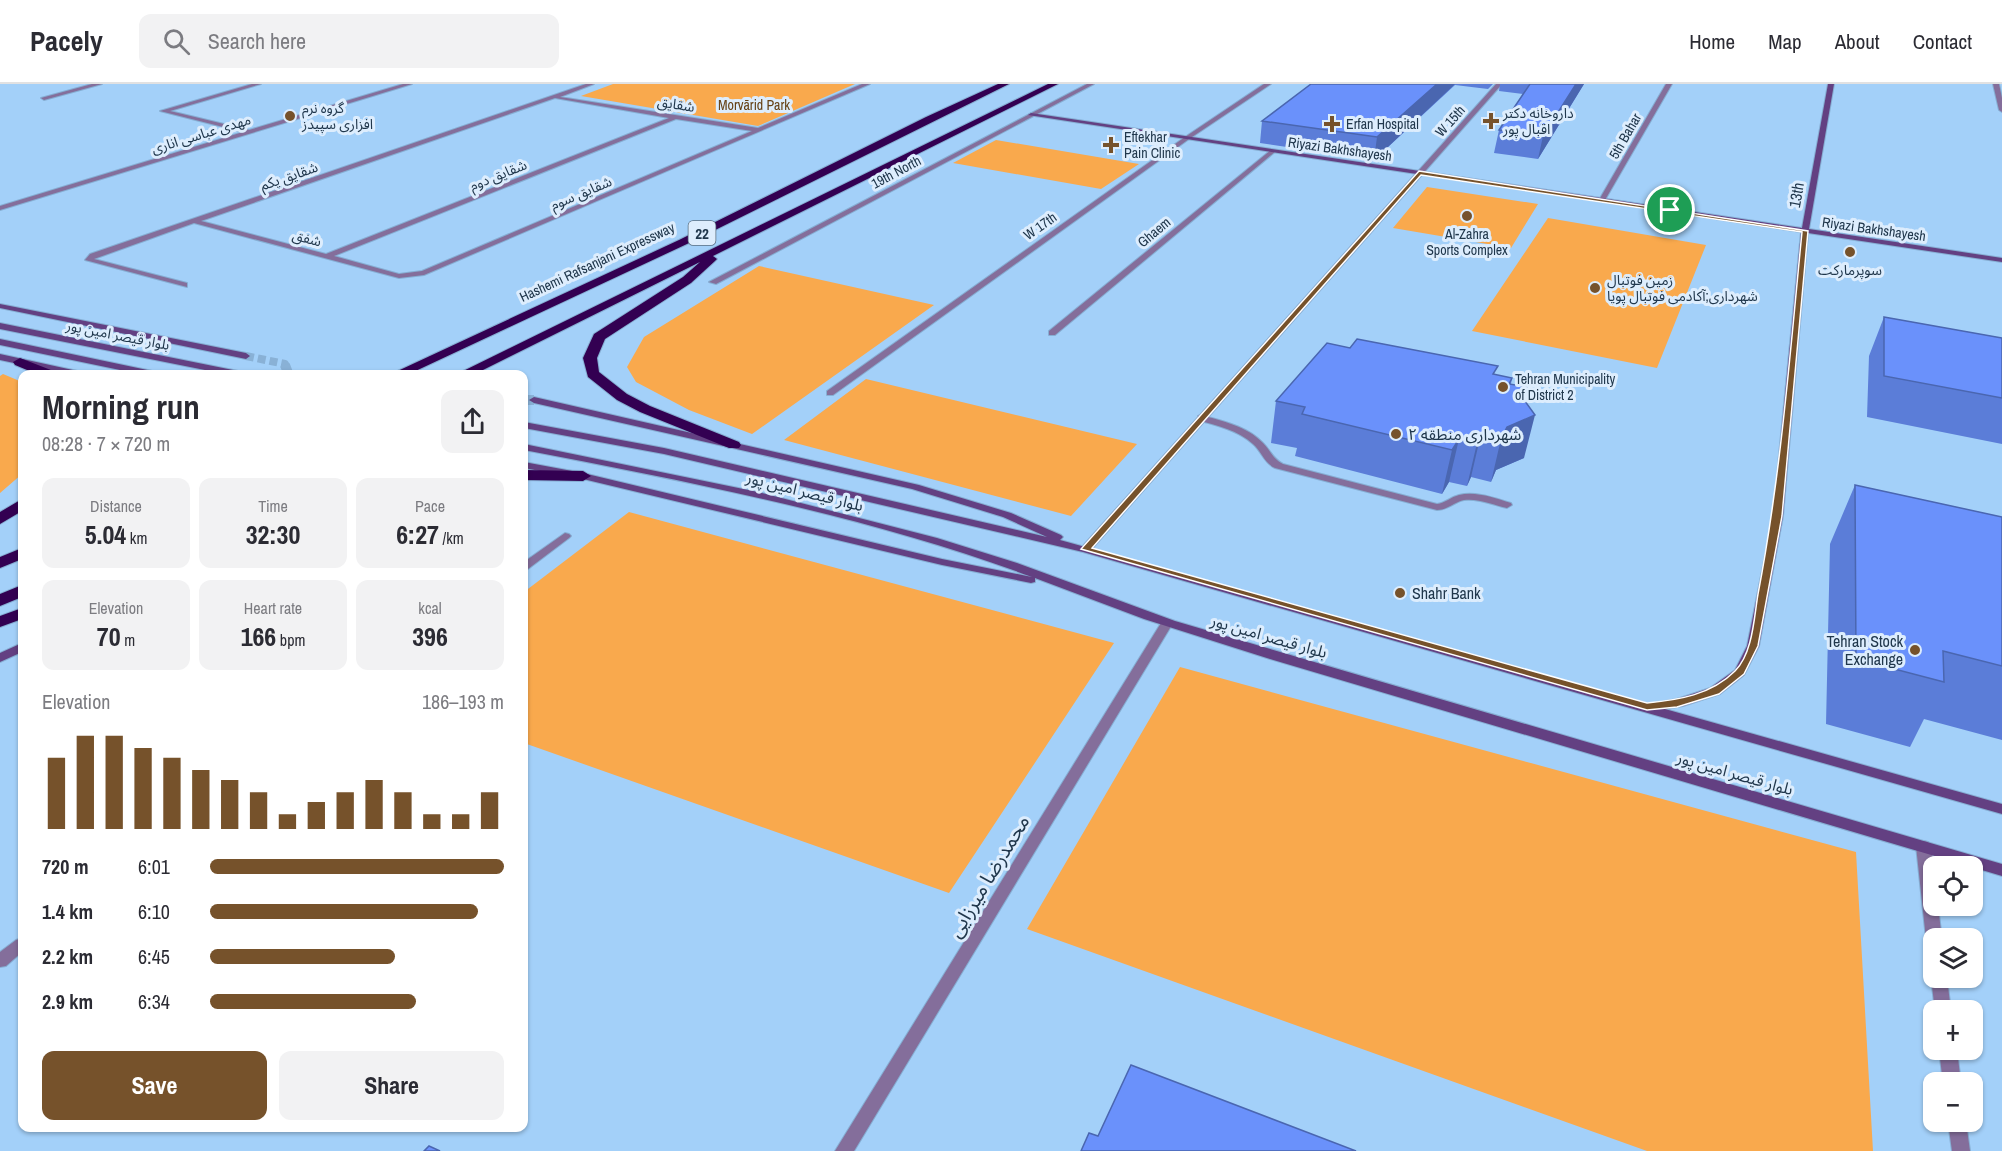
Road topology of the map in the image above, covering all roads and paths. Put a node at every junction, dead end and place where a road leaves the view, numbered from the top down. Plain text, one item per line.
1 (99, 84) edge
2 (258, 84) edge
3 (409, 84) edge
4 (591, 84) edge
5 (867, 84) edge
6 (1005, 84) edge
7 (1054, 84) edge
8 (1091, 84) edge
9 (1268, 84) edge
10 (1499, 84) edge
11 (1669, 84) edge
12 (1831, 84) edge
13 (1996, 84) edge
14 (553, 97) junction
15 (44, 98) dead end
16 (2002, 110) edge
17 (1031, 115) junction
18 (678, 116) junction
19 (759, 130) junction
20 (249, 132) junction
21 (1187, 138) junction
22 (1273, 151) junction
23 (1419, 173) junction
24 (1602, 200) junction
25 (0, 208) edge
26 (197, 222) junction
27 (1805, 231) junction
28 (727, 244) junction
29 (326, 257) junction
30 (2002, 260) edge
31 (410, 275) joint
32 (713, 282) dead end
33 (184, 285) dead end
34 (0, 306) edge
35 (0, 326) edge
36 (1052, 333) dead end
37 (0, 342) edge
38 (246, 356) tunnel mouth
39 (0, 357) edge
40 (20, 362) junction
41 (39, 370) edge
42 (58, 370) edge
43 (133, 370) edge
44 (214, 370) edge
45 (407, 370) edge
46 (472, 370) edge
47 (830, 393) dead end
48 (534, 400) tunnel mouth
49 (1201, 418) junction
50 (528, 426) edge
51 (734, 445) junction
52 (528, 448) edge
53 (528, 466) edge
54 (528, 475) edge
55 (583, 476) junction
56 (1507, 505) dead end
57 (18, 507) edge
58 (0, 519) edge
59 (565, 536) dead end
60 (1086, 549) junction
61 (18, 555) edge
62 (0, 563) edge
63 (528, 564) edge
64 (1071, 588) junction
65 (18, 592) edge
66 (0, 601) edge
67 (18, 615) edge
68 (0, 622) edge
69 (1167, 623) junction
70 (18, 649) edge
71 (0, 658) edge
72 (1647, 707) junction
73 (2002, 809) edge
74 (1923, 846) junction
75 (2002, 870) edge
76 (1933, 928) edge
77 (18, 947) edge
78 (0, 961) edge
79 (1958, 1132) edge
80 (844, 1151) edge
81 (1961, 1151) edge

1 - 15 street
2 - 20 street
3 - 20 street, مهدی عباسی اناری
4 - 14 street, شقایق یکم
5 - 19 street, شقایق سوم
6 - 45 highway, Hashemi Rafsanjani Expressway / 22
7 - 28 highway, 22
8 - 17 street, 19th North
9 - 21 street, W 17th
10 - 23 street, W 15th
11 - 24 street, 5th Bahar
12 - 27 main road, 13th
13 - 16 street
14 - 18 street, شقایق
14 - 26 street, شقایق یکم
17 - 21 main road, Riyazi Bakhshayesh
17 - 32 street, 19th North
18 - 19 street, شقایق
18 - 29 street, شقایق دوم
19 - 31 street, شقایق سوم
20 - 25 street, مهدی عباسی اناری
21 - 22 main road, Riyazi Bakhshayesh
21 - 47 street, W 17th
22 - 23 main road, Riyazi Bakhshayesh
22 - 36 street, Ghaem
23 - 24 main road, Riyazi Bakhshayesh
23 - 49 street, W 15th
24 - 27 main road, Riyazi Bakhshayesh
26 - 29 street, شفق
26 - 33 street, شقایق یکم
27 - 30 main road, Riyazi Bakhshayesh
27 - 72 main road, 13th
28 - 46 highway, 22
28 - 51 highway
29 - 31 street, شفق
34 - 38 main road
35 - 44 main road, بلوار قیصر امین پور
37 - 43 main road, بلوار قیصر امین پور
39 - 40 main road
40 - 41 highway
40 - 42 main road
48 - 51 main road
49 - 56 street
49 - 60 street, W 15th
50 - 60 main road, بلوار قیصر امین پور
51 - 60 main road
52 - 64 main road, بلوار قیصر امین پور
53 - 55 main road
54 - 55 highway
55 - 64 main road
57 - 58 highway
59 - 63 street
60 - 72 main road, بلوار قیصر امین پور
61 - 62 highway
64 - 69 main road, بلوار قیصر امین پور
65 - 66 highway
67 - 68 highway
69 - 74 main road, بلوار قیصر امین پور
69 - 80 street, محمدرضا میرزایی
70 - 71 main road
72 - 73 main road, بلوار قیصر امین پور
74 - 75 main road, بلوار قیصر امین پور
74 - 76 street
77 - 78 street
79 - 81 street

